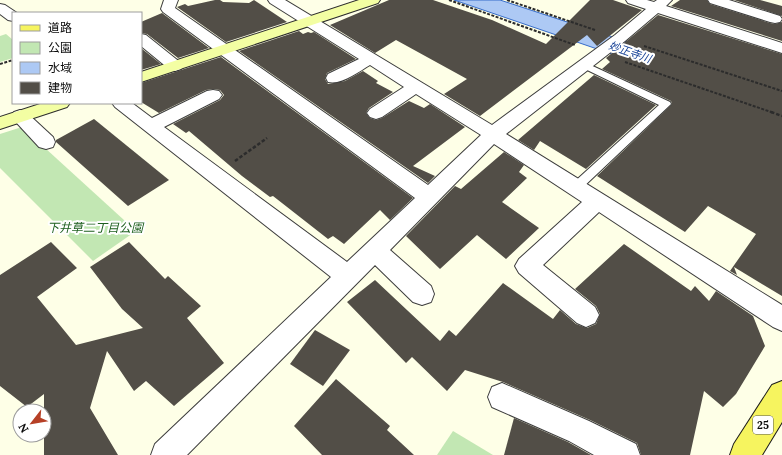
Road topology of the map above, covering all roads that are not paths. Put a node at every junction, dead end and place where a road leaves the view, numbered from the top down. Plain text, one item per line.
1 (14, 0) edge
2 (171, 0) edge
3 (275, 0) edge
4 (373, 0) edge
5 (633, 0) edge
6 (715, 0) edge
7 (660, 4) edge
8 (0, 7) edge
9 (12, 16) edge
10 (775, 19) dead end
11 (309, 21) junction
12 (142, 39) edge
13 (781, 46) edge
14 (224, 50) junction
15 (370, 59) junction
16 (584, 65) junction
17 (175, 66) junction
18 (142, 77) edge
19 (334, 78) dead end
20 (416, 87) junction
21 (213, 95) dead end
22 (58, 104) edge
23 (122, 104) edge
24 (376, 113) dead end
25 (20, 116) junction
26 (0, 123) edge
27 (151, 126) junction
28 (493, 134) junction
29 (46, 142) dead end
30 (576, 187) junction
31 (429, 197) junction
32 (597, 200) junction
33 (374, 250) junction
34 (347, 276) junction
35 (422, 294) dead end
36 (586, 315) dead end
37 (782, 319) edge
38 (782, 395) edge
39 (502, 397) dead end
40 (166, 455) edge
41 (625, 455) edge
42 (745, 455) edge

1 - 8 street
2 - 14 street
3 - 11 street
4 - 11 street
5 - 7 street
6 - 10 street
7 - 13 street
7 - 16 street
8 - 9 street
11 - 14 street
11 - 15 street
12 - 17 street
14 - 17 street
14 - 31 street
15 - 19 street
15 - 20 street
16 - 28 street
16 - 30 lane
17 - 18 street
20 - 24 street
20 - 28 street
21 - 27 street
22 - 25 street
23 - 27 street
25 - 26 street
25 - 29 street
27 - 34 street
28 - 30 street
28 - 31 street
30 - 32 street
31 - 33 street
32 - 36 street
32 - 37 street
33 - 34 street
33 - 35 street
34 - 40 street
38 - 42 main road, 25
39 - 41 street

